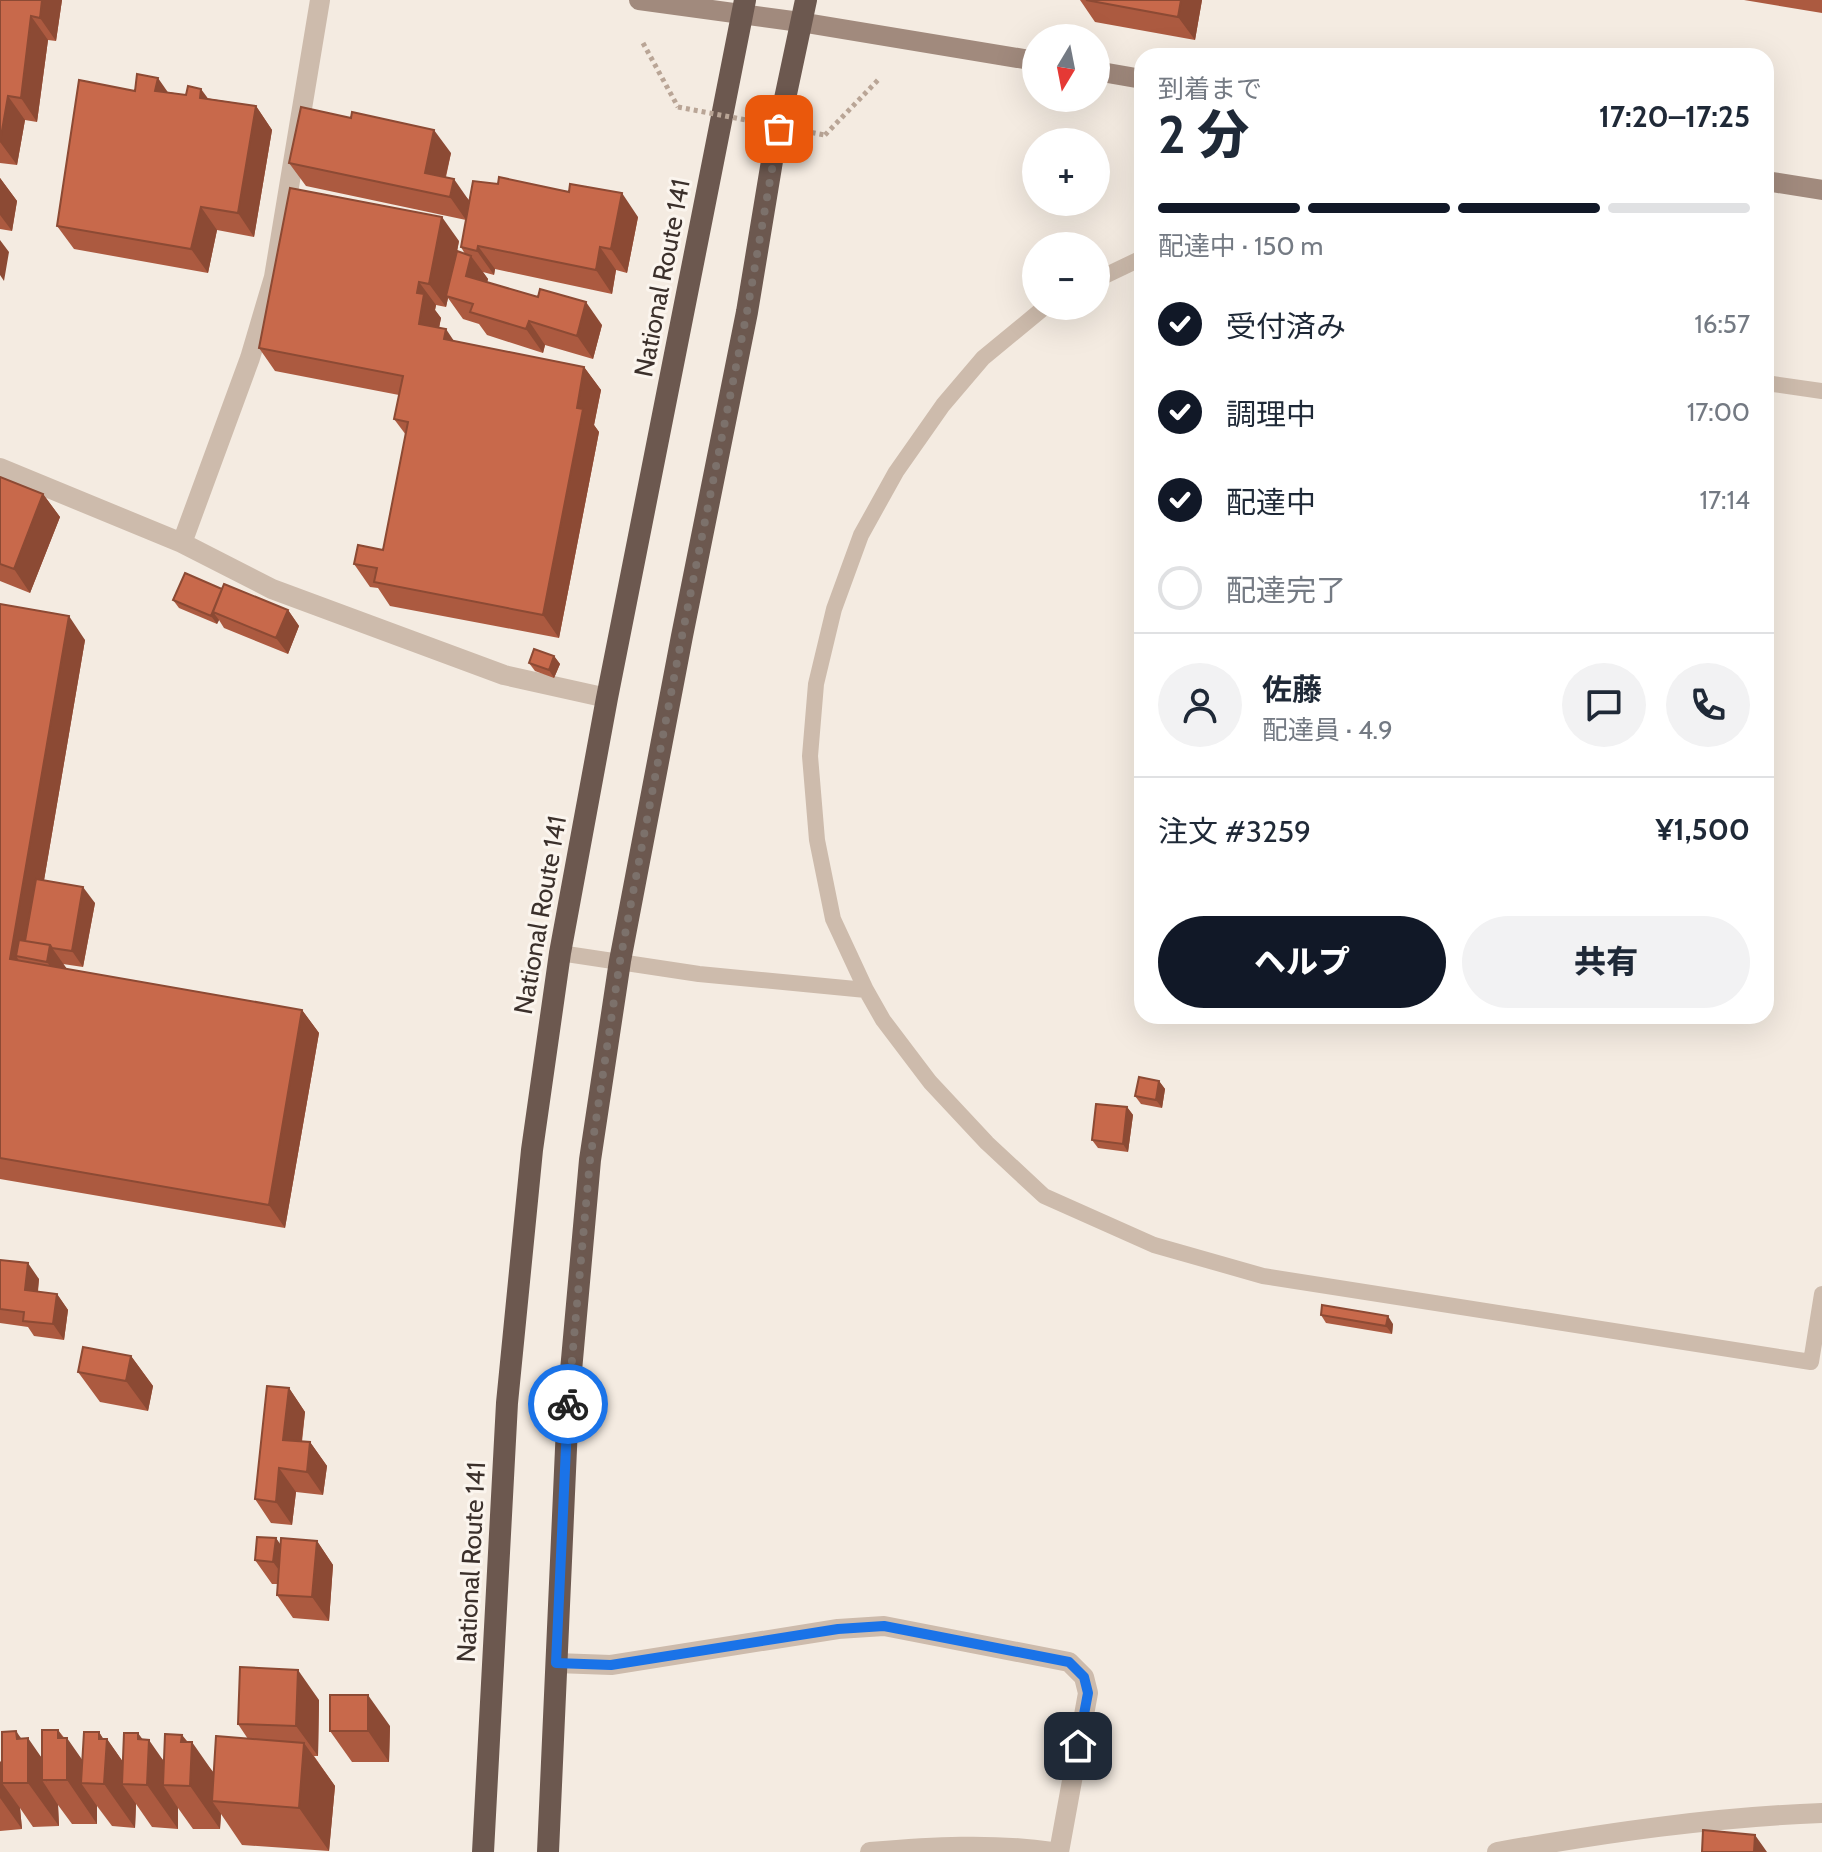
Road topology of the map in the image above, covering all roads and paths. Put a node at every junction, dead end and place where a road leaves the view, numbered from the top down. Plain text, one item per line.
1 (320, 0) edge
2 (639, 0) edge
3 (806, 0) edge
4 (743, 7) edge
5 (800, 22) junction
6 (643, 43) dead end
7 (1022, 59) edge
8 (1110, 73) edge
9 (1134, 78) edge
10 (878, 80) dead end
11 (1774, 182) edge
12 (1822, 190) edge
13 (1134, 262) edge
14 (1110, 273) edge
15 (1029, 320) edge
16 (1774, 384) edge
17 (1822, 391) edge
18 (0, 468) edge
19 (182, 543) junction
20 (607, 698) junction
21 (560, 953) junction
22 (620, 961) junction
23 (866, 990) junction
24 (1822, 1294) edge
25 (556, 1663) junction
26 (1822, 1813) edge
27 (483, 1852) edge
28 (548, 1852) edge
29 (870, 1852) edge
30 (1052, 1852) edge
31 (1059, 1852) edge
32 (1497, 1852) edge

1 - 19 street
2 - 4 main road
3 - 5 highway
4 - 5 main road
4 - 20 highway, National Route 141
5 - 7 main road
5 - 22 highway
6 - 10 path, bridge
8 - 9 main road
11 - 12 main road
13 - 14 lane
15 - 23 lane
16 - 17 lane
18 - 19 street
19 - 20 street
20 - 21 highway, National Route 141
21 - 22 lane
21 - 27 highway, National Route 141
22 - 23 lane
22 - 25 highway
23 - 24 lane
25 - 28 highway
25 - 31 street
26 - 32 street
29 - 30 street

